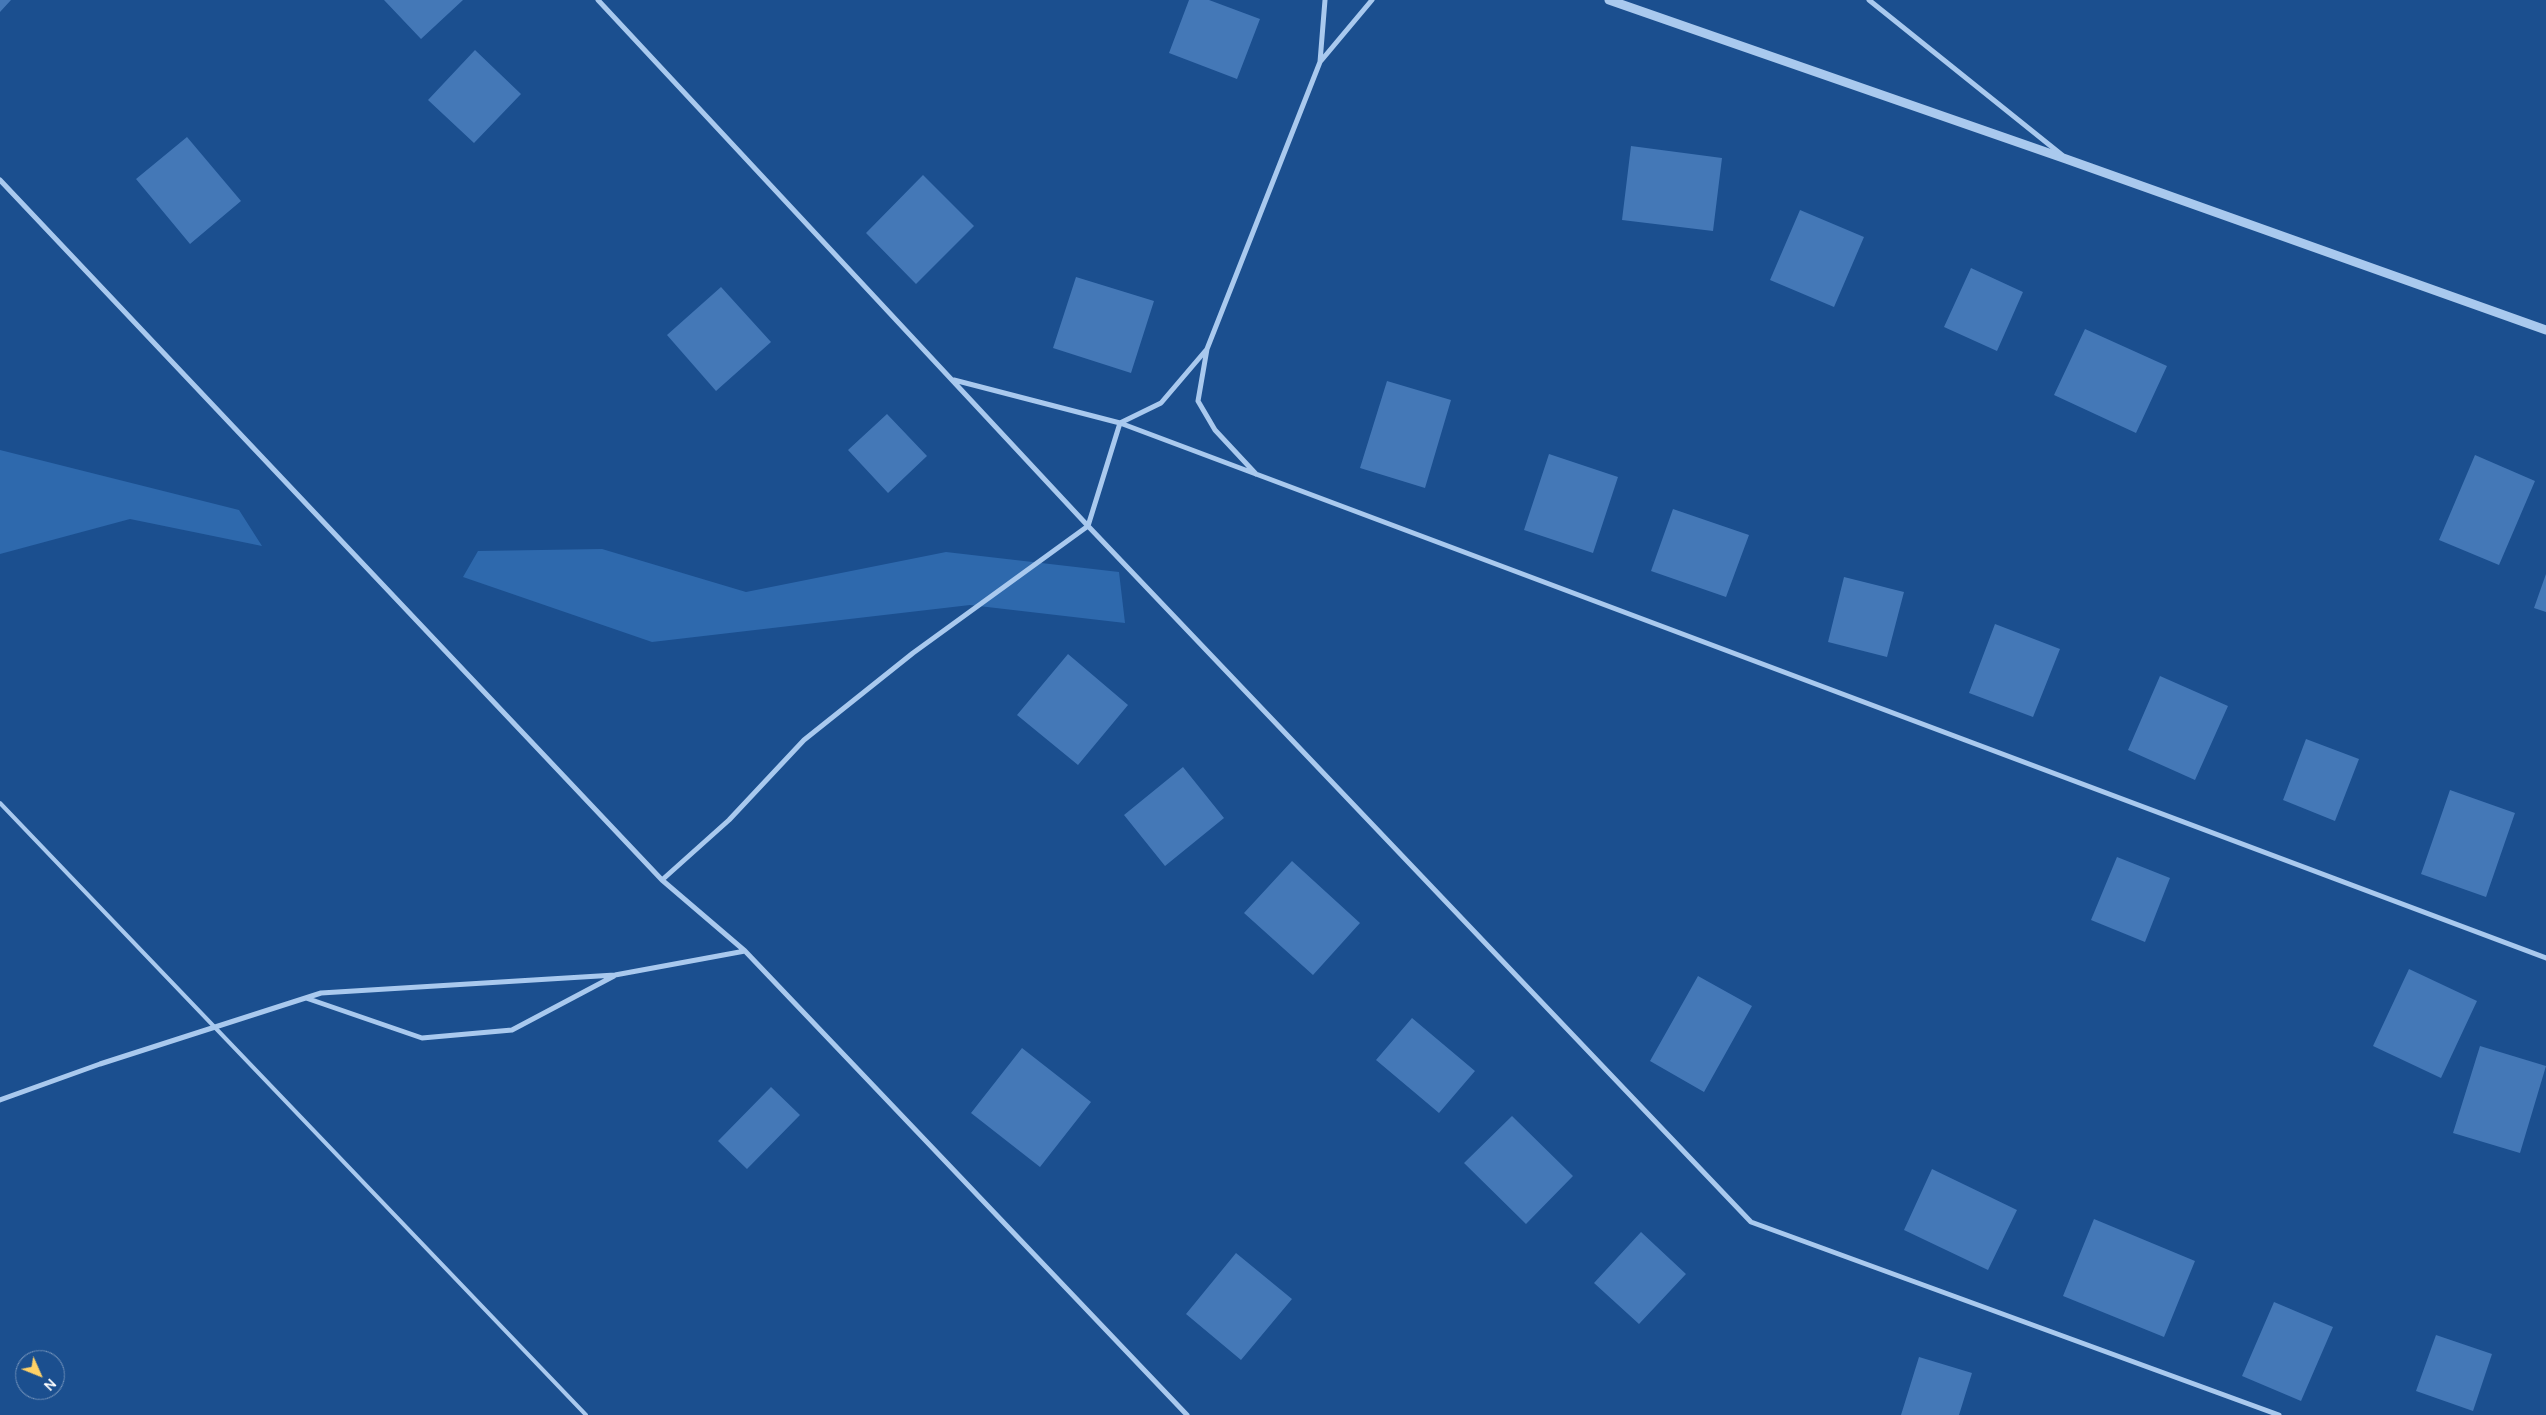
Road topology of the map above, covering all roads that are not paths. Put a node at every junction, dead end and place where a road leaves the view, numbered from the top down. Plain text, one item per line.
1 (598, 0) edge
2 (1325, 0) edge
3 (1372, 0) edge
4 (1610, 0) edge
5 (1869, 0) edge
6 (1320, 62) junction
7 (2066, 158) junction
8 (0, 180) edge
9 (2542, 329) edge
10 (2546, 335) edge
11 (1207, 349) junction
12 (953, 380) junction
13 (1120, 423) junction
14 (1257, 475) junction
15 (1088, 526) junction
16 (0, 803) edge
17 (662, 880) junction
18 (745, 951) junction
19 (2546, 958) edge
20 (616, 975) junction
21 (305, 998) junction
22 (215, 1027) junction
23 (0, 1100) edge
24 (586, 1415) edge
25 (1187, 1415) edge
26 (2279, 1415) edge

1 - 12 street
2 - 6 street
3 - 6 street
4 - 7 street
5 - 7 street
6 - 11 street
7 - 9 street
8 - 17 street
9 - 10 street
11 - 13 street
11 - 14 street
12 - 13 street
12 - 15 street
13 - 14 street
13 - 15 street
14 - 19 street
15 - 17 street
15 - 26 street
16 - 22 lane
17 - 18 street
18 - 20 street
18 - 25 street
20 - 21 street
20 - 21 street
21 - 22 street
22 - 23 street
22 - 24 lane

